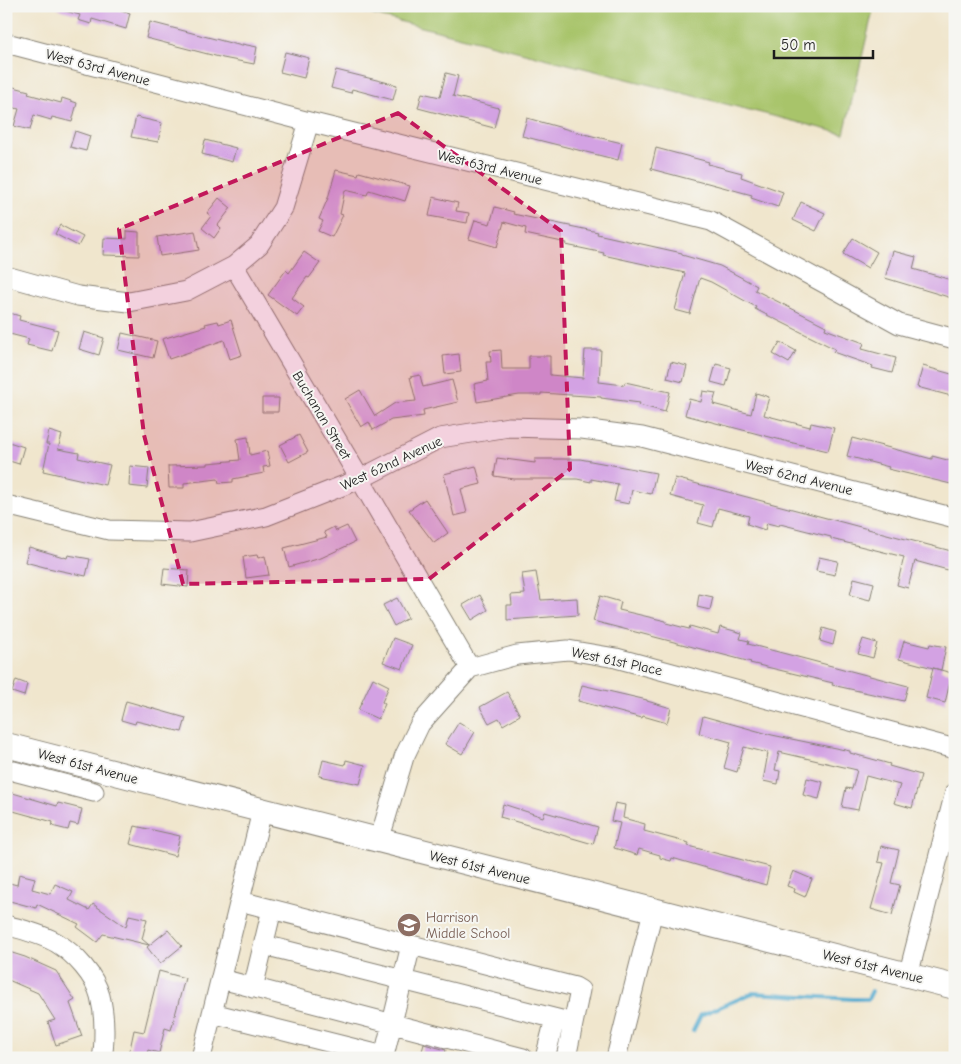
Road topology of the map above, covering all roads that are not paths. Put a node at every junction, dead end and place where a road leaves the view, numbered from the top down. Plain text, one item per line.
1 (6, 42) edge
2 (309, 122) junction
3 (234, 266) junction
4 (6, 276) edge
5 (955, 339) edge
6 (360, 479) junction
7 (6, 504) edge
8 (955, 518) edge
9 (470, 668) junction
10 (6, 745) edge
11 (955, 749) edge
12 (6, 769) edge
13 (94, 792) dead end
14 (955, 792) edge
15 (262, 811) junction
16 (380, 841) junction
17 (240, 901) junction
18 (272, 909) junction
19 (653, 911) junction
20 (6, 925) edge
21 (264, 945) junction
22 (411, 945) junction
23 (908, 976) junction
24 (221, 980) junction
25 (402, 980) junction
26 (955, 987) edge
27 (254, 988) junction
28 (212, 1013) junction
29 (555, 1018) junction
30 (573, 1023) junction
31 (392, 1024) junction
32 (102, 1058) edge
33 (201, 1058) edge
34 (524, 1058) edge
35 (544, 1058) edge
36 (566, 1058) edge
37 (616, 1058) edge

1 - 2 street, West 63rd Avenue
2 - 3 street
2 - 5 street, West 63rd Avenue
3 - 4 street
3 - 6 street, Buchanan Street
6 - 7 street, West 62nd Avenue
6 - 8 street, West 62nd Avenue
6 - 9 street, Buchanan Street
9 - 11 street, West 61st Place
9 - 16 street
10 - 15 main road, West 61st Avenue
12 - 13 street
14 - 23 street
15 - 16 main road, West 61st Avenue
15 - 17 street
16 - 19 main road, West 61st Avenue
17 - 18 street
17 - 24 street
18 - 21 street
18 - 22 street
19 - 23 main road, West 61st Avenue
19 - 37 street
20 - 32 street
21 - 25 street
21 - 27 street
22 - 25 street
22 - 30 street
23 - 26 main road, West 61st Avenue
24 - 27 street
24 - 28 street
25 - 29 street
25 - 31 street
27 - 31 street
28 - 31 street
28 - 33 street
29 - 30 street
29 - 35 street
30 - 36 street
31 - 34 street

